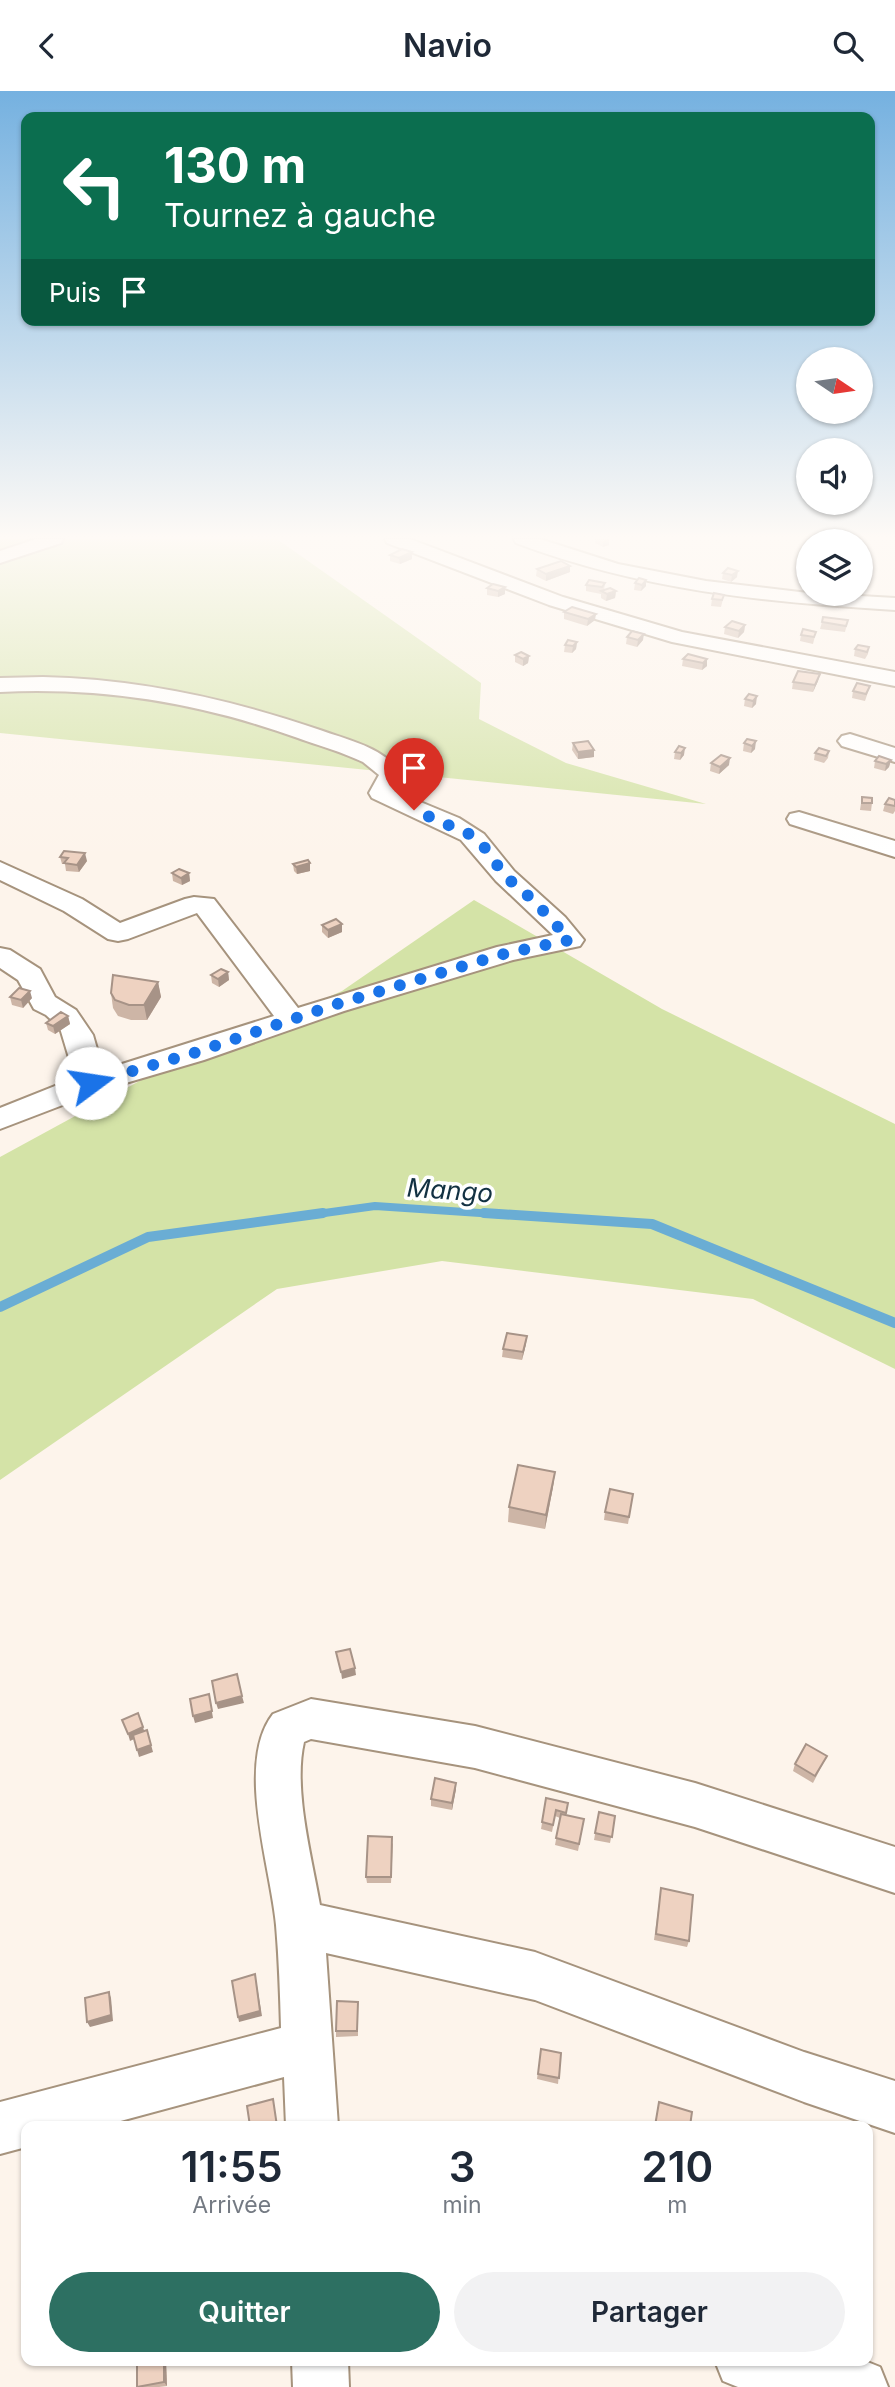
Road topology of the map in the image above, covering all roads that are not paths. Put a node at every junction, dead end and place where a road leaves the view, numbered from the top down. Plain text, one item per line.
1 (721, 646) edge
2 (895, 679) edge
3 (0, 685) edge
4 (850, 741) dead end
5 (895, 755) edge
6 (799, 819) dead end
7 (895, 849) edge
8 (0, 870) edge
9 (0, 956) edge
10 (292, 1020) junction
11 (91, 1083) junction
12 (2, 1116) edge
13 (895, 1870) edge
14 (300, 1924) junction
15 (307, 2046) junction
16 (895, 2107) edge
17 (26, 2121) edge
18 (312, 2121) edge
19 (21, 2122) edge
20 (0, 2128) edge
21 (320, 2366) edge
22 (766, 2366) edge
23 (321, 2387) edge
24 (860, 2387) edge

1 - 2 street
3 - 10 street
4 - 5 street
6 - 7 street
8 - 10 street
9 - 11 street
10 - 11 street
11 - 12 street
13 - 14 street
14 - 15 street
14 - 16 street
15 - 17 street
15 - 18 street
19 - 20 street
21 - 23 street
22 - 24 street

